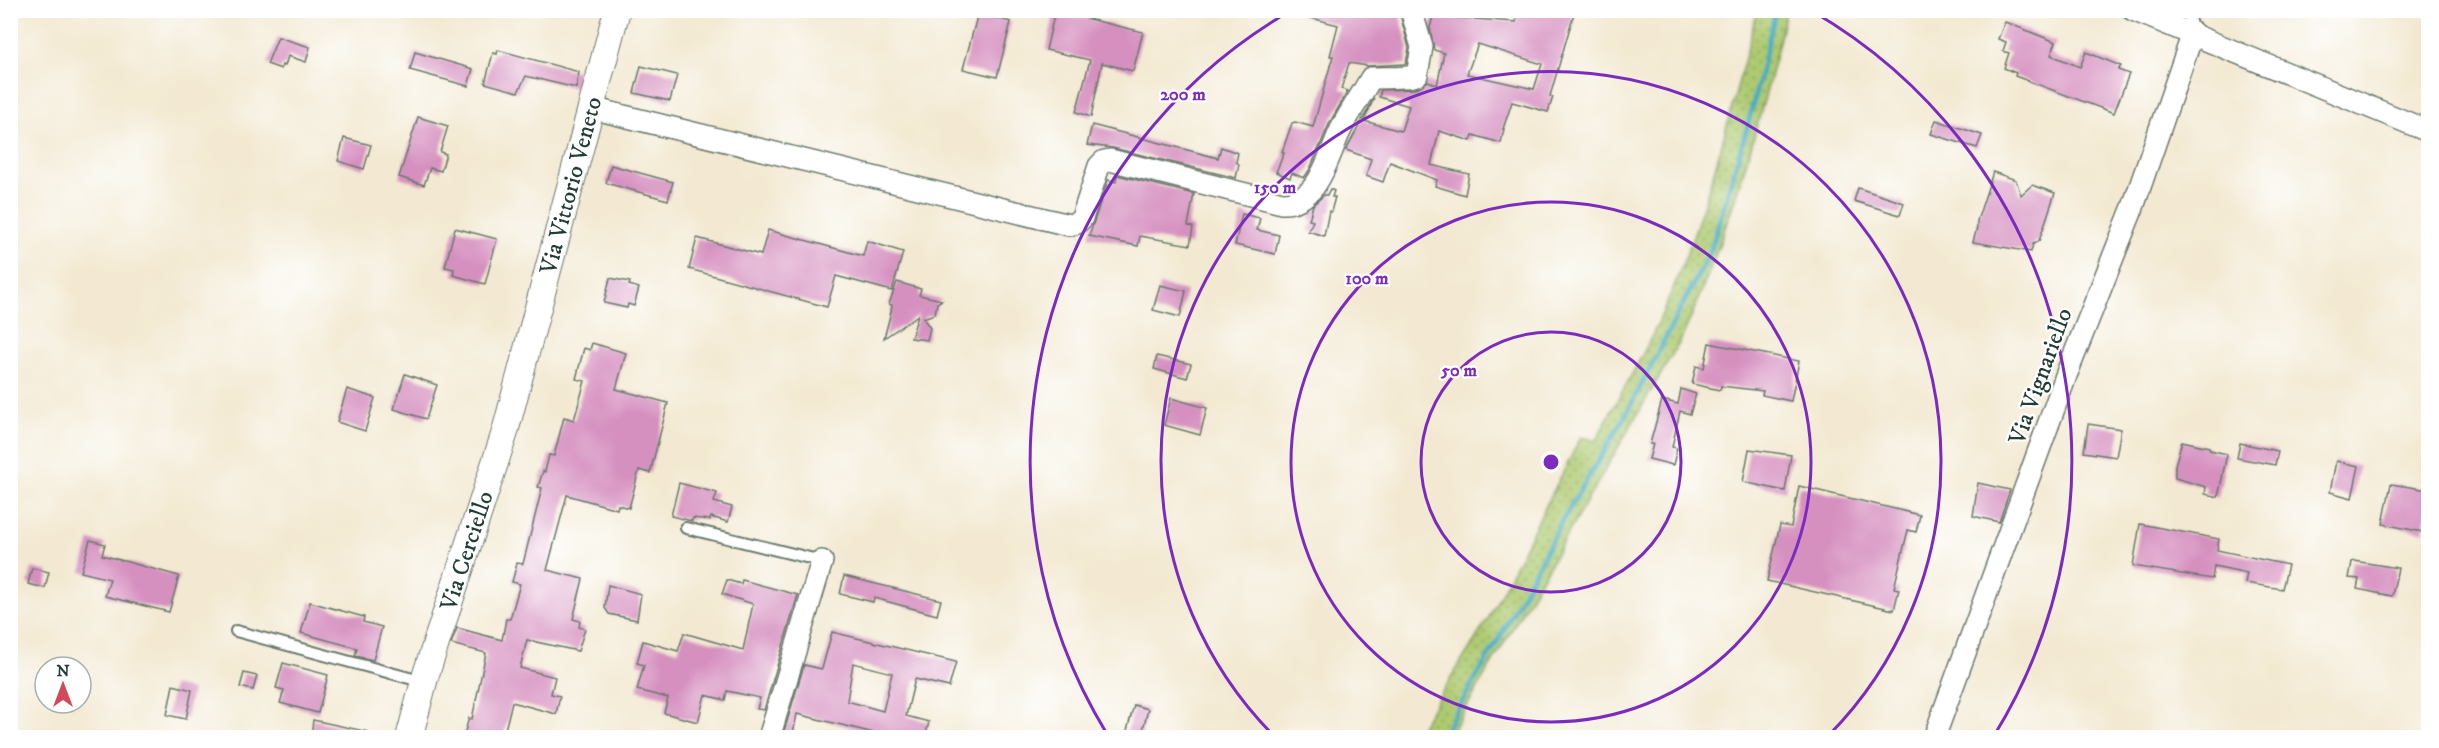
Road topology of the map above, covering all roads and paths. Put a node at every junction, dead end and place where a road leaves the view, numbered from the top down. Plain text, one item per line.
1 (617, 10) edge
2 (1411, 10) edge
3 (2133, 10) edge
4 (2187, 10) edge
5 (2193, 33) junction
6 (591, 108) junction
7 (2428, 131) edge
8 (524, 362) joint
9 (686, 528) dead end
10 (822, 561) joint
11 (236, 631) dead end
12 (424, 682) junction
13 (410, 738) edge
14 (769, 738) edge
15 (1934, 738) edge

1 - 6 street, Via Vittorio Veneto
2 - 6 street
3 - 5 street
4 - 5 lane
5 - 7 street
5 - 15 street, Via Vignariello
6 - 8 street, Via Vittorio Veneto
8 - 12 street, Via Cerciello
9 - 10 lane
10 - 14 street
11 - 12 lane
12 - 13 street, Via Cerciello

